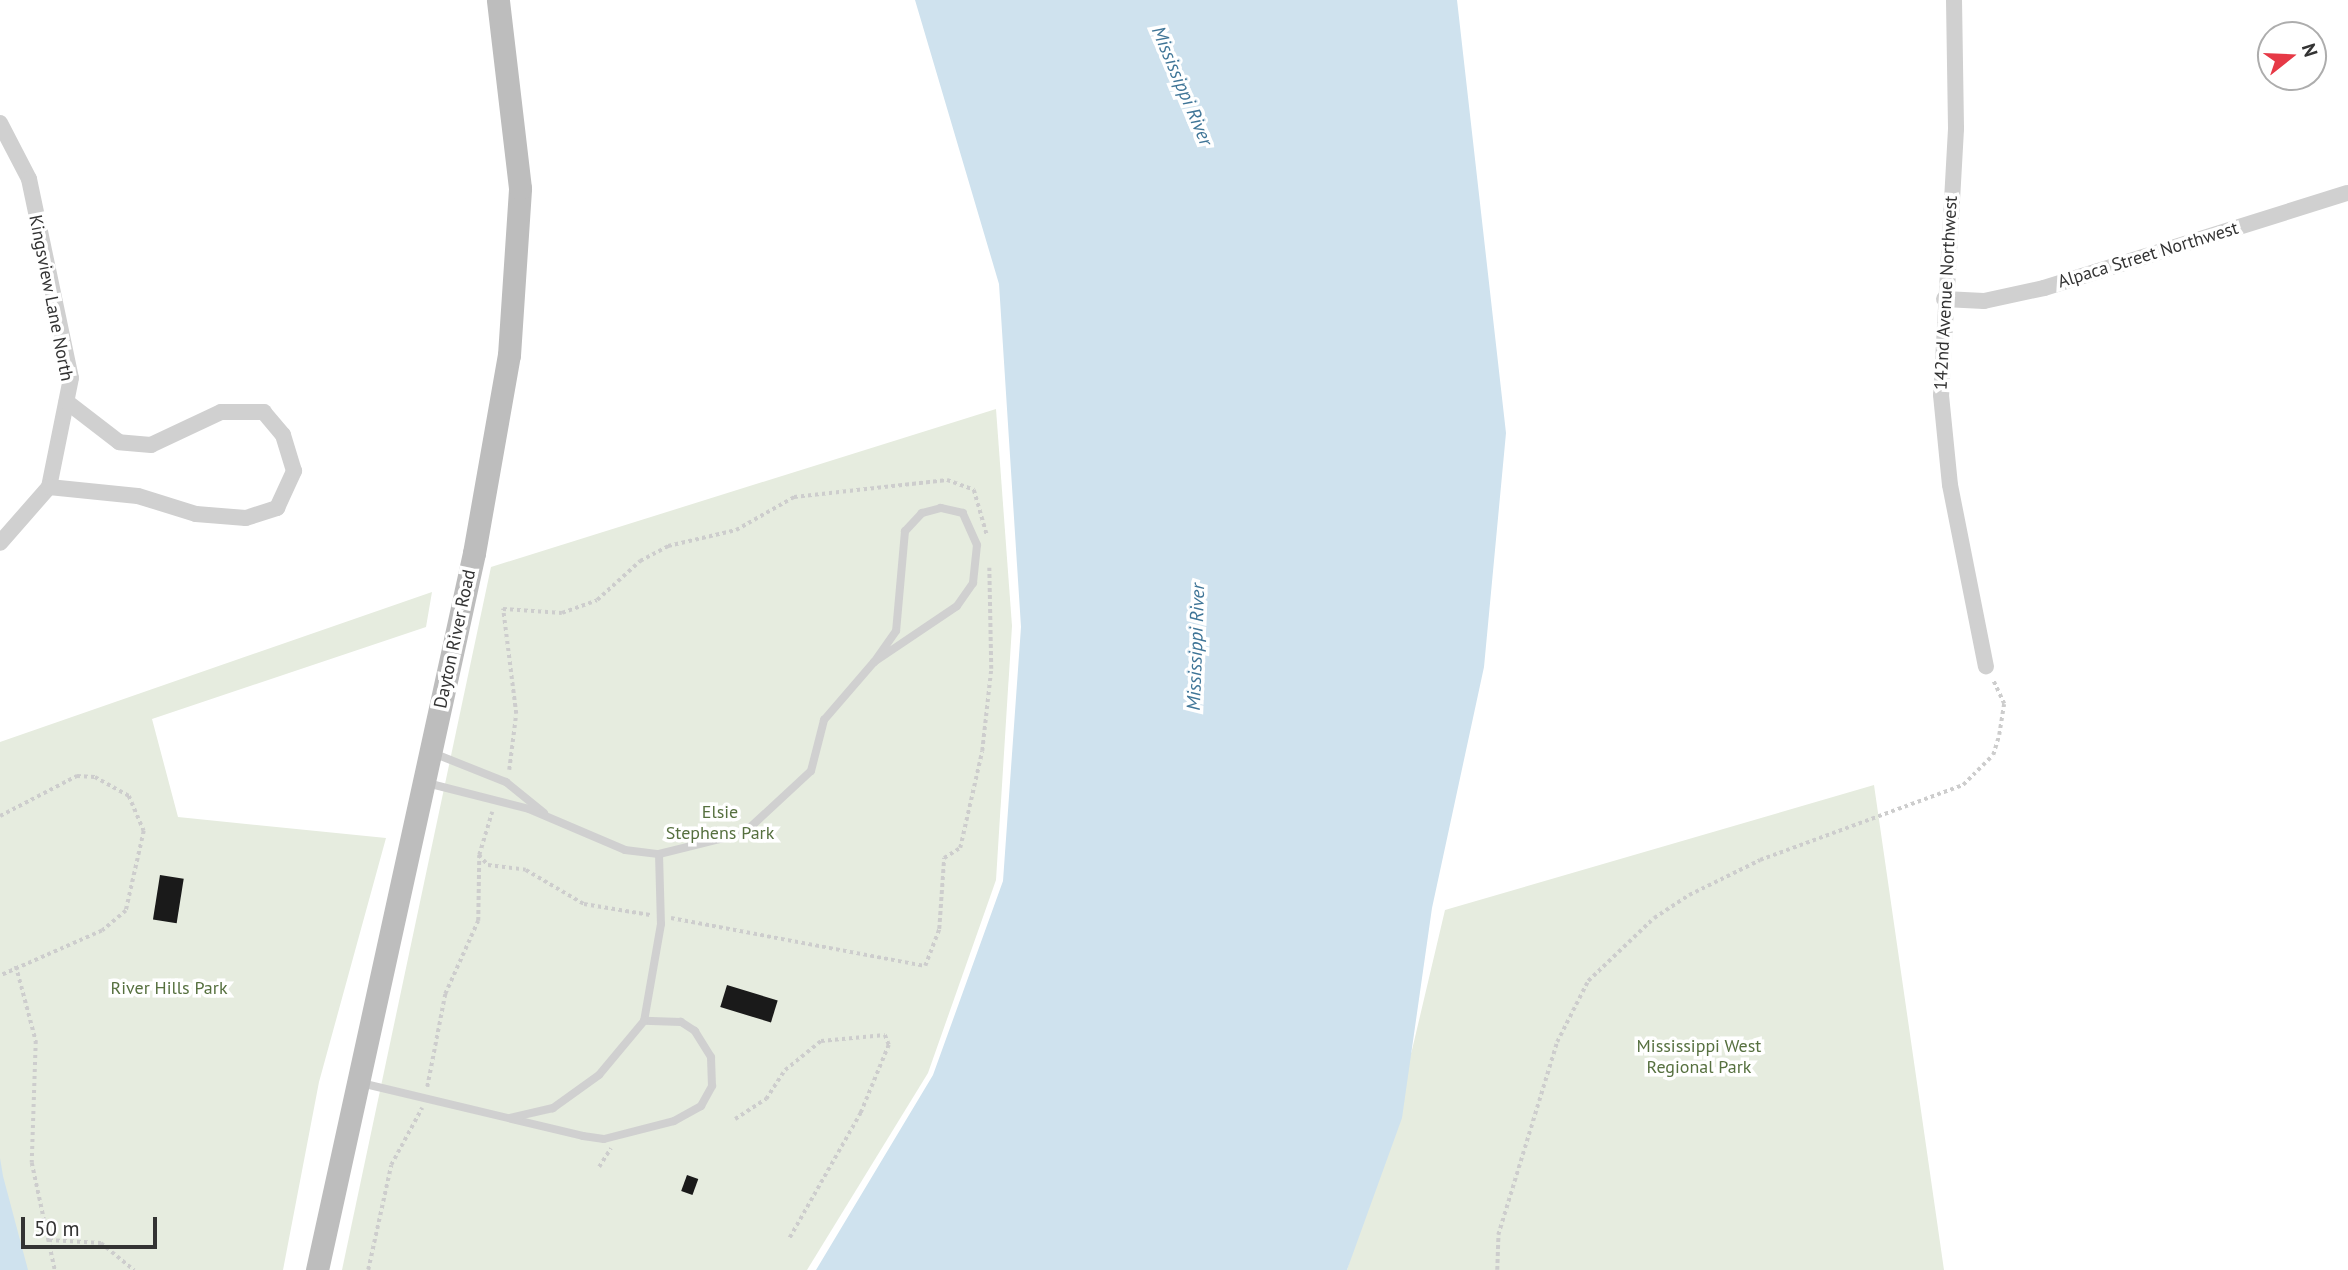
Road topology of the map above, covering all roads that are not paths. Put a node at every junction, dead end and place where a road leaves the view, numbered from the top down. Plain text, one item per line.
1 (498, 0) edge
2 (1954, 0) edge
3 (0, 123) edge
4 (2348, 193) edge
5 (1944, 299) junction
6 (67, 402) junction
7 (49, 487) junction
8 (0, 543) edge
9 (874, 662) junction
10 (1986, 666) road end
11 (431, 752) junction
12 (424, 783) junction
13 (557, 824) junction
14 (659, 854) junction
15 (644, 1021) junction
16 (358, 1083) junction
17 (510, 1118) junction
18 (317, 1270) edge

1 - 11 main road, Dayton River Road
2 - 5 street, 142nd Avenue Northwest
3 - 6 street, Kingsview Lane North
4 - 5 street, Alpaca Street Northwest
5 - 10 street, 142nd Avenue Northwest
6 - 7 street, Kingsview Lane North
6 - 7 street
7 - 8 street, Kingsview Lane North
9 - 9 lane
9 - 14 lane
11 - 12 main road, Dayton River Road
11 - 13 lane
12 - 13 lane
12 - 16 main road, Dayton River Road
13 - 14 lane
14 - 15 lane
15 - 17 lane
15 - 17 lane
16 - 17 lane
16 - 18 main road, Dayton River Road

